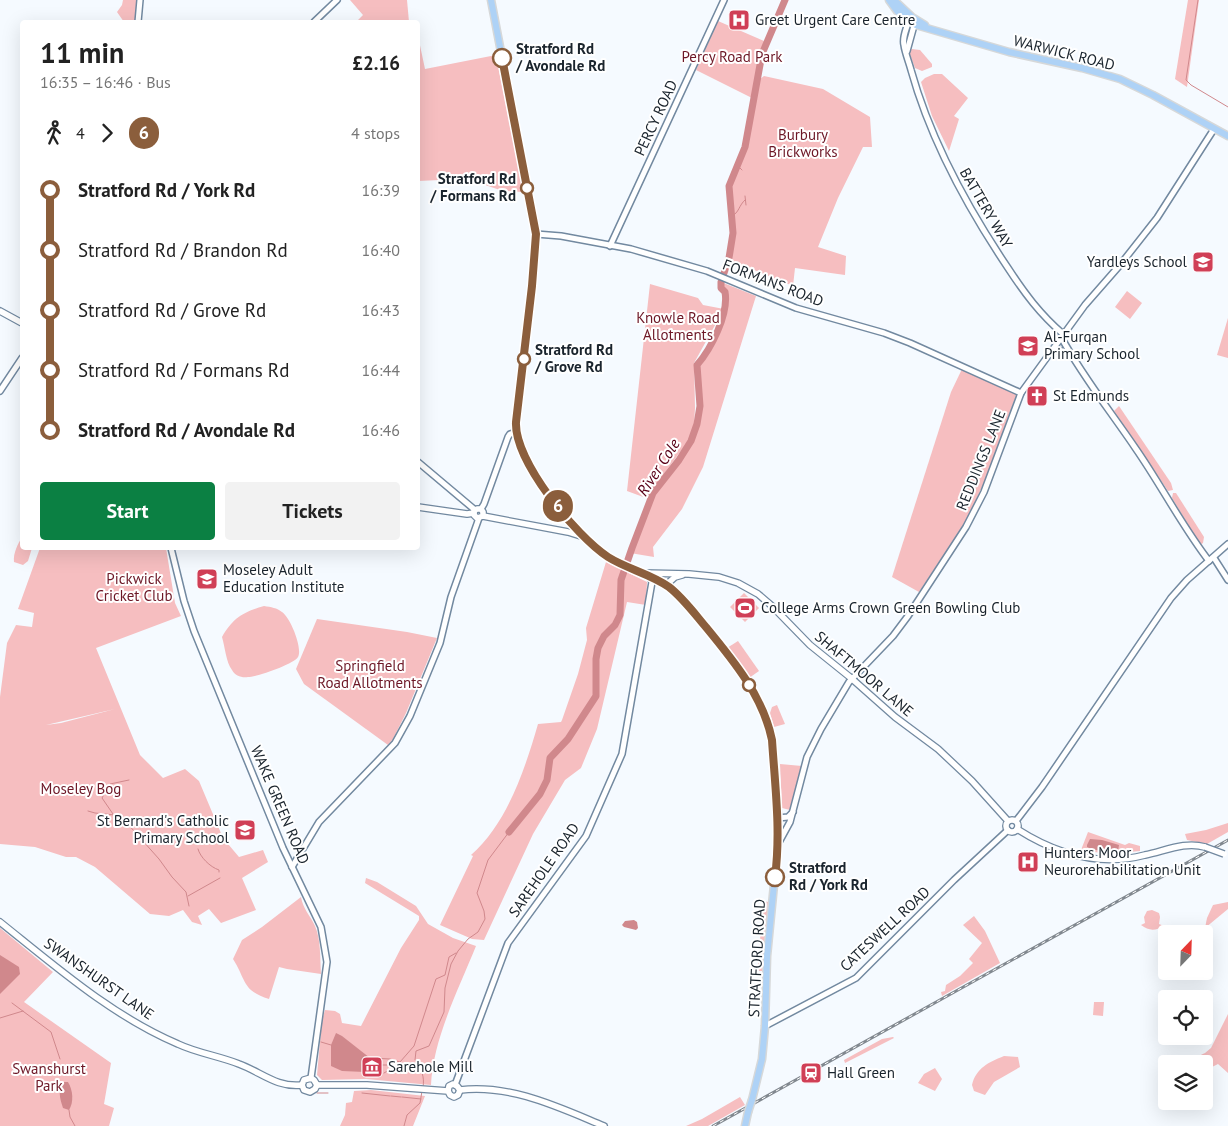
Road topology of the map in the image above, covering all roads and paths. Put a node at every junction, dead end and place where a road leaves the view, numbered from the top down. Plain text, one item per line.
1 (140, 0) edge
2 (337, 0) edge
3 (491, 0) edge
4 (724, 0) edge
5 (889, 0) edge
6 (894, 0) edge
7 (908, 18) junction
8 (138, 20) edge
9 (316, 20) edge
10 (916, 25) junction
11 (942, 33) junction
12 (906, 52) junction
13 (1214, 129) junction
14 (1228, 136) edge
15 (536, 234) junction
16 (610, 246) junction
17 (0, 311) edge
18 (20, 321) edge
19 (1062, 336) junction
20 (1050, 353) junction
21 (1072, 357) junction
22 (20, 361) edge
23 (0, 391) edge
24 (1021, 393) junction
25 (516, 432) junction
26 (420, 464) edge
27 (420, 507) edge
28 (476, 511) junction
29 (481, 517) junction
30 (586, 538) junction
31 (1228, 544) edge
32 (171, 550) edge
33 (1212, 560) junction
34 (640, 573) junction
35 (689, 574) junction
36 (650, 577) junction
37 (1228, 580) edge
38 (666, 585) junction
39 (852, 678) junction
40 (794, 812) junction
41 (778, 820) junction
42 (1008, 821) junction
43 (1016, 821) junction
44 (1017, 829) junction
45 (1008, 830) junction
46 (778, 844) junction
47 (1226, 855) edge
48 (292, 867) junction
49 (0, 922) edge
50 (765, 1026) junction
51 (310, 1078) junction
52 (302, 1085) junction
53 (317, 1085) junction
54 (458, 1087) junction
55 (448, 1091) junction
56 (604, 1126) edge
57 (745, 1126) edge

1 - 8 street
2 - 9 street
3 - 15 highway, STRATFORD ROAD
4 - 16 street, PERCY ROAD
5 - 7 highway, WARWICK ROAD
6 - 7 highway, WARWICK ROAD
7 - 10 highway, WARWICK ROAD
7 - 11 highway, WARWICK ROAD
7 - 12 street, BATTERY WAY
10 - 11 highway, WARWICK ROAD
10 - 12 street
11 - 13 highway, WARWICK ROAD
12 - 19 street, BATTERY WAY
13 - 14 highway, WARWICK ROAD
13 - 19 street, REDDINGS LANE
15 - 16 street, FORMANS ROAD
15 - 25 highway, STRATFORD ROAD
16 - 24 street, FORMANS ROAD
17 - 18 main road
19 - 20 street, REDDINGS LANE
19 - 21 street
20 - 21 street
20 - 24 street, REDDINGS LANE
21 - 33 street
22 - 23 street
24 - 39 street, REDDINGS LANE
25 - 28 street
25 - 30 highway, STRATFORD ROAD
26 - 28 street
27 - 28 main road
28 - 29 main road
29 - 30 main road
29 - 48 street
30 - 34 highway, STRATFORD ROAD
31 - 33 street
32 - 48 street, WAKE GREEN ROAD
33 - 37 street
33 - 43 street
34 - 35 main road, SHAFTMOOR LANE
34 - 36 highway, STRATFORD ROAD
35 - 38 main road
35 - 39 main road, SHAFTMOOR LANE
36 - 38 highway, STRATFORD ROAD
36 - 54 street, SAREHOLE ROAD
38 - 41 highway, STRATFORD ROAD
39 - 40 street, REDDINGS LANE
39 - 42 main road, SHAFTMOOR LANE
40 - 41 street
40 - 46 street, REDDINGS LANE
41 - 46 highway, STRATFORD ROAD
42 - 43 main road
42 - 45 main road
43 - 44 main road
44 - 45 main road
44 - 47 main road, bridge
45 - 50 street, CATESWELL ROAD
46 - 50 highway, STRATFORD ROAD
48 - 51 street, WAKE GREEN ROAD
49 - 52 main road, SWANSHURST LANE
50 - 57 highway, STRATFORD ROAD, bridge
51 - 52 main road
51 - 53 main road
52 - 53 main road
53 - 55 main road
54 - 55 main road
54 - 55 main road
54 - 56 main road

